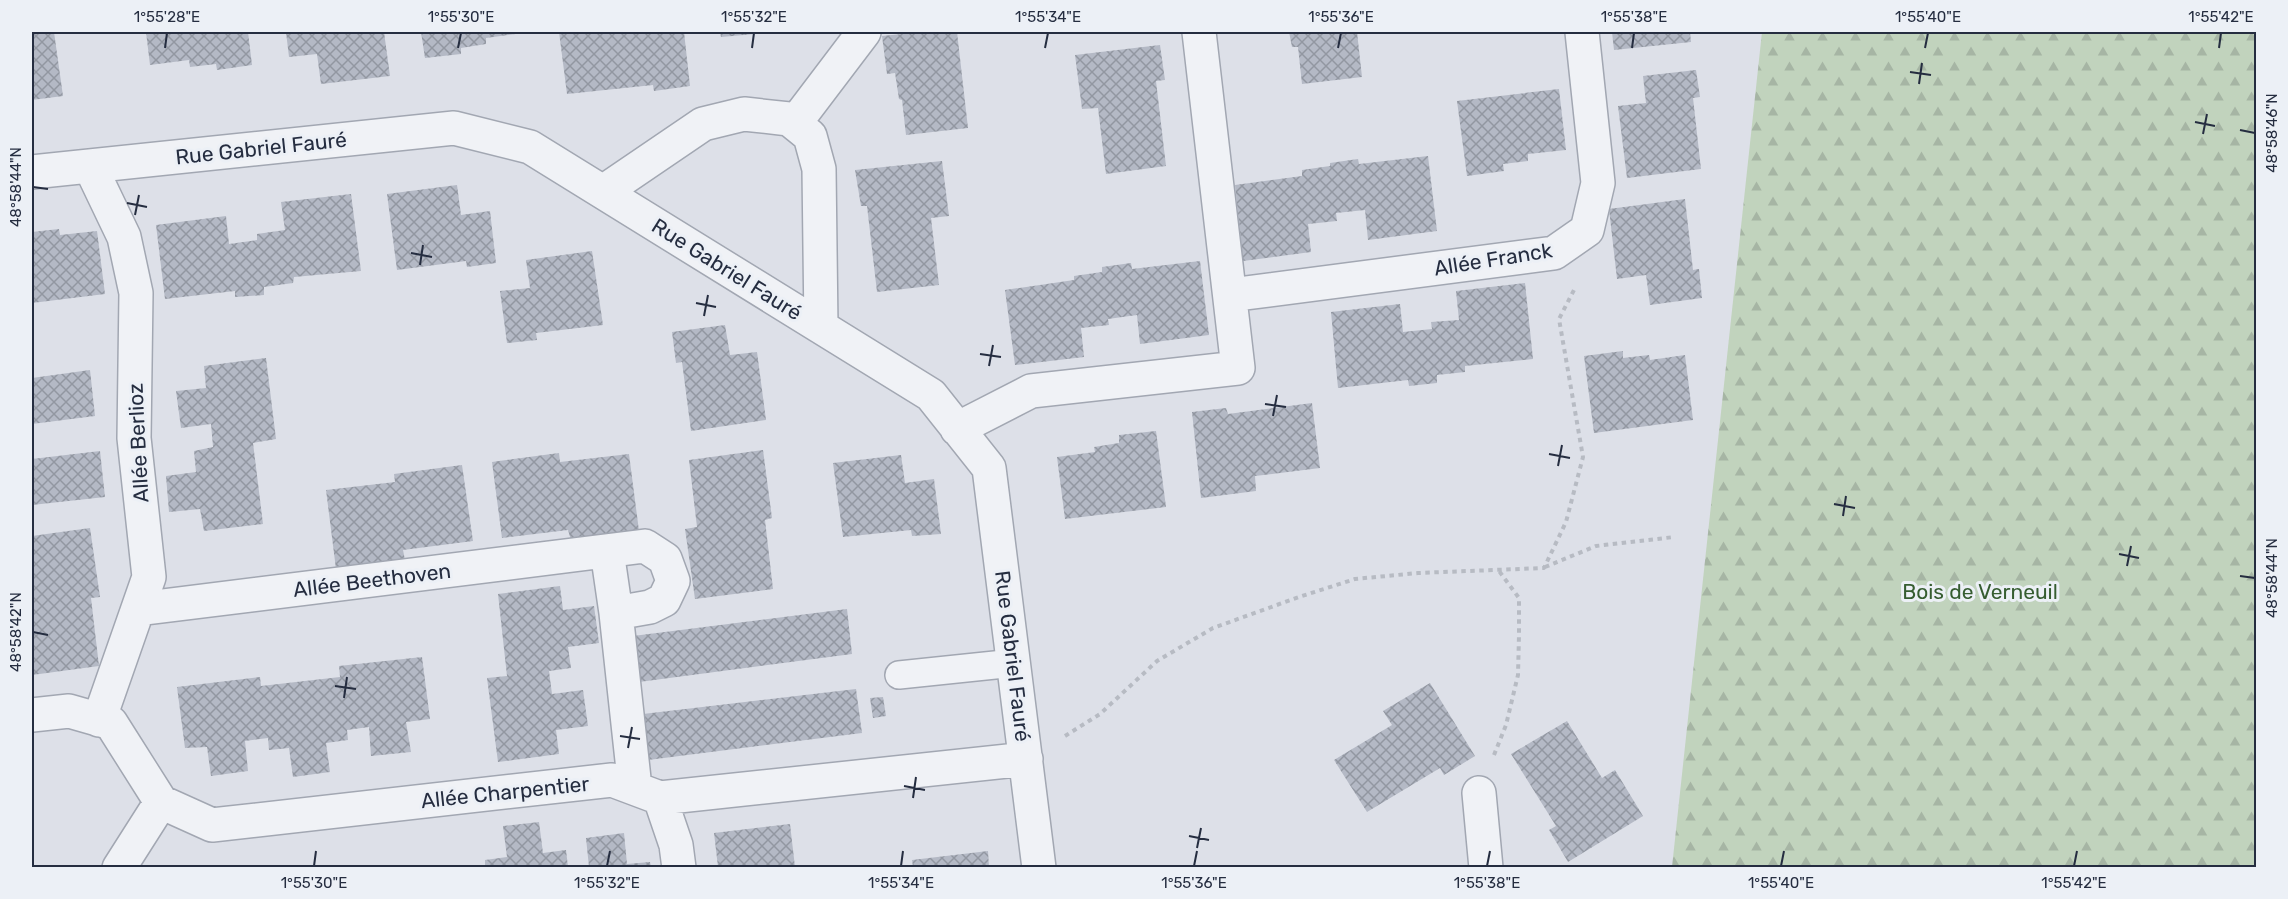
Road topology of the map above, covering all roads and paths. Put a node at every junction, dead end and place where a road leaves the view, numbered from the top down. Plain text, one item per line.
1 (864, 32) edge
2 (1199, 32) edge
3 (1582, 32) edge
4 (795, 123) junction
5 (90, 166) junction
6 (32, 172) edge
7 (603, 192) junction
8 (1587, 230) junction
9 (1230, 295) junction
10 (821, 327) junction
11 (957, 429) junction
12 (1674, 537) dead end
13 (607, 551) junction
14 (1544, 568) junction
15 (1498, 571) junction
16 (138, 609) junction
17 (616, 613) junction
18 (1014, 663) junction
19 (899, 675) dead end
20 (32, 715) edge
21 (99, 720) junction
22 (1026, 759) junction
23 (647, 793) junction
24 (1479, 793) joint
25 (161, 802) junction
26 (119, 867) edge
27 (679, 867) edge
28 (1040, 867) edge
29 (1486, 867) edge

1 - 4 street
2 - 9 street
3 - 8 street
4 - 7 street
4 - 10 street
5 - 6 street, Rue Gabriel Fauré
5 - 7 street, Rue Gabriel Fauré
5 - 16 street, Allée Berlioz
7 - 10 street, Rue Gabriel Fauré
8 - 9 street, Allée Franck
8 - 14 path
9 - 11 street
10 - 11 street, Rue Gabriel Fauré
11 - 18 street, Rue Gabriel Fauré
12 - 14 path
13 - 16 street, Allée Beethoven
13 - 17 street
13 - 17 street, Allée Beethoven
14 - 15 path
15 - 22 path
15 - 24 path
16 - 21 street, Allée Berlioz
17 - 23 street
18 - 19 lane
18 - 22 street, Rue Gabriel Fauré
20 - 21 street
21 - 25 street
22 - 23 street, Allée Charpentier
22 - 28 street, Rue Gabriel Fauré
23 - 25 street, Allée Charpentier
23 - 27 street
24 - 29 street
25 - 26 street

